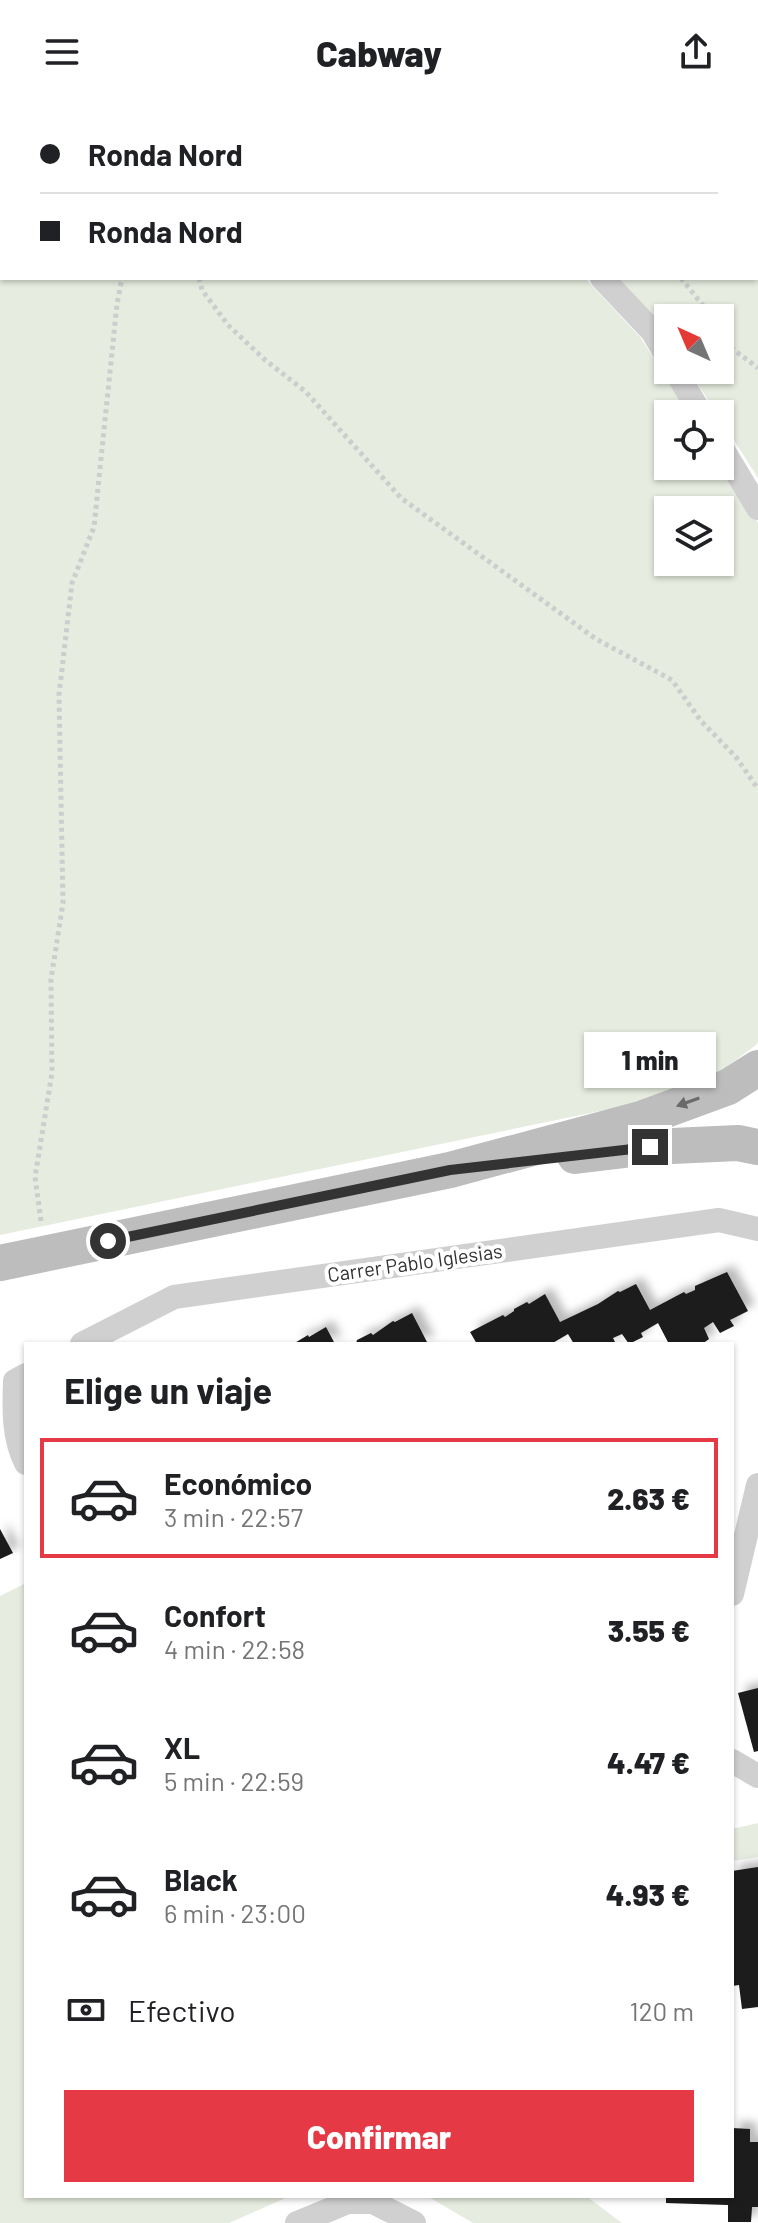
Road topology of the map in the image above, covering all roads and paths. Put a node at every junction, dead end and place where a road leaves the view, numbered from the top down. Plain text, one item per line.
1 (122, 280) edge
2 (200, 280) edge
3 (604, 280) edge
4 (683, 280) edge
5 (702, 304) edge
6 (654, 334) edge
7 (734, 350) edge
8 (758, 368) edge
9 (734, 468) edge
10 (758, 508) edge
11 (758, 789) edge
12 (758, 1068) edge
13 (758, 1147) edge
14 (450, 1170) junction
15 (758, 1229) edge
16 (46, 1254) junction
17 (0, 1263) edge
18 (86, 1342) edge
19 (24, 1376) edge
20 (16, 1460) edge
21 (758, 1485) edge
22 (734, 1586) edge
23 (734, 1762) edge
24 (758, 1776) edge
25 (297, 2223) edge
26 (414, 2223) edge

1 - 16 path
2 - 11 path
3 - 6 street
4 - 5 path
7 - 8 path
9 - 10 street
12 -> 14 main road
13 - 14 main road
14 - 16 main road
15 - 18 street, Carrer Pablo Iglesias
16 - 17 main road
19 - 20 street
21 - 22 street
23 - 24 street
25 - 26 street

